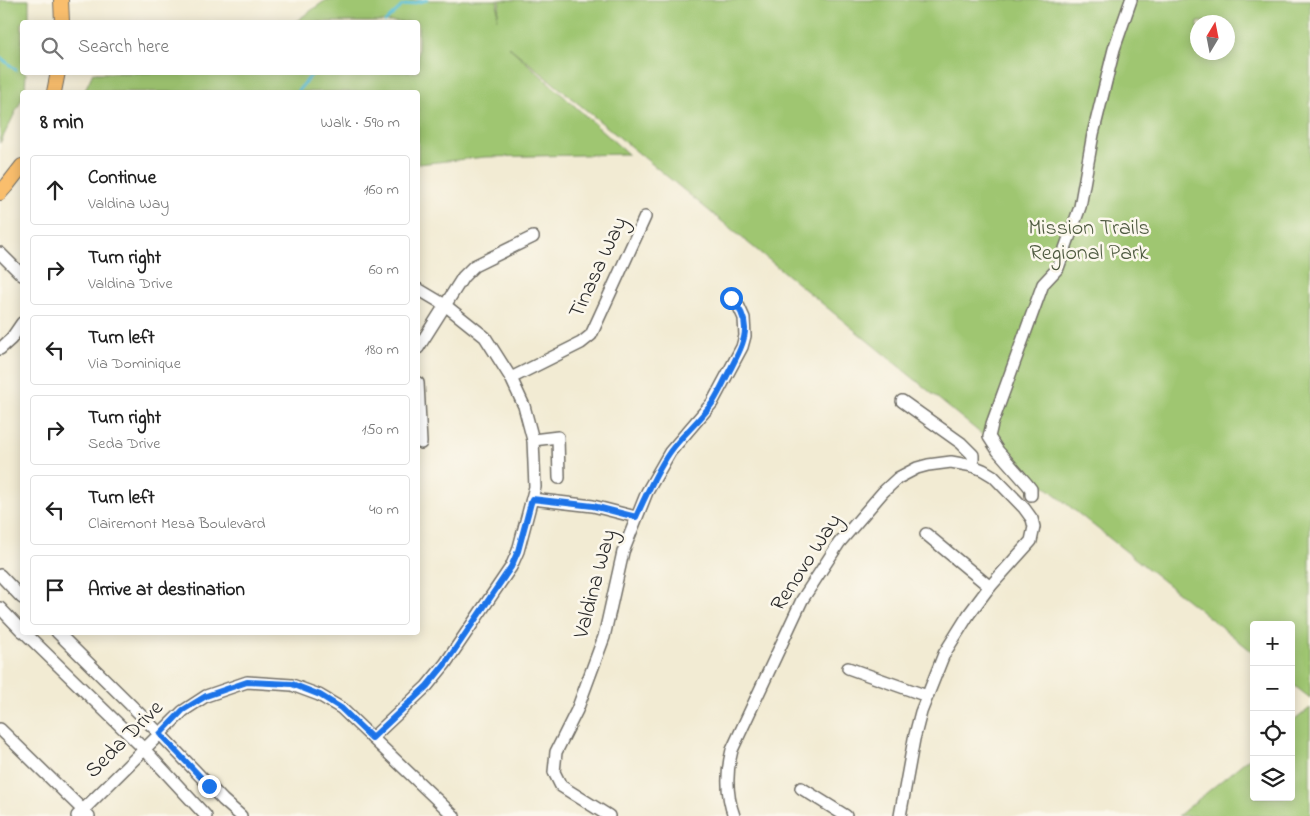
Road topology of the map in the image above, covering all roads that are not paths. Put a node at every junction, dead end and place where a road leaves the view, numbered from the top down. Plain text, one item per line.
1 (61, 0) edge
2 (1132, 0) edge
3 (62, 20) edge
4 (57, 75) edge
5 (54, 90) edge
6 (20, 168) edge
7 (0, 193) edge
8 (645, 217) dead end
9 (533, 237) dead end
10 (0, 253) edge
11 (20, 273) edge
12 (420, 290) edge
13 (731, 298) dead end
14 (445, 305) junction
15 (20, 326) edge
16 (420, 345) edge
17 (0, 349) edge
18 (511, 378) junction
19 (902, 401) dead end
20 (420, 423) edge
21 (533, 440) junction
22 (421, 443) dead end
23 (973, 466) junction
24 (559, 478) dead end
25 (1031, 496) dead end
26 (532, 499) junction
27 (636, 517) junction
28 (926, 534) dead end
29 (0, 575) edge
30 (990, 586) junction
31 (20, 596) edge
32 (0, 608) edge
33 (20, 629) edge
34 (26, 635) edge
35 (60, 635) edge
36 (848, 668) dead end
37 (927, 696) junction
38 (0, 729) edge
39 (160, 734) junction
40 (372, 738) junction
41 (144, 749) junction
42 (801, 788) dead end
43 (83, 814) edge
44 (206, 816) edge
45 (241, 816) edge
46 (454, 816) edge
47 (609, 816) edge
48 (734, 816) edge
49 (846, 816) edge
50 (900, 816) edge

1 - 3 main road
2 - 25 street
4 - 5 main road
6 - 7 main road
8 - 18 street, Tinasa Way
9 - 14 street
10 - 11 street
12 - 14 street
13 - 27 street, Valdina Way
14 - 16 street
14 - 18 street
15 - 17 street
18 - 21 street
19 - 23 street
20 - 22 street
21 - 24 street
21 - 26 street
23 - 30 street, Renovo Way
23 - 48 street, Renovo Way
26 - 27 street
26 - 40 street
27 - 47 street, Valdina Way
28 - 30 street
29 - 31 street
30 - 37 street
32 - 33 street
34 - 41 street
35 - 39 street
36 - 37 street
37 - 50 street
38 - 43 street
39 - 40 street, Seda Drive
39 - 41 street, Seda Drive
39 - 45 street
40 - 46 street, Seda Drive
41 - 43 street, Seda Drive
41 - 44 street
42 - 49 street

